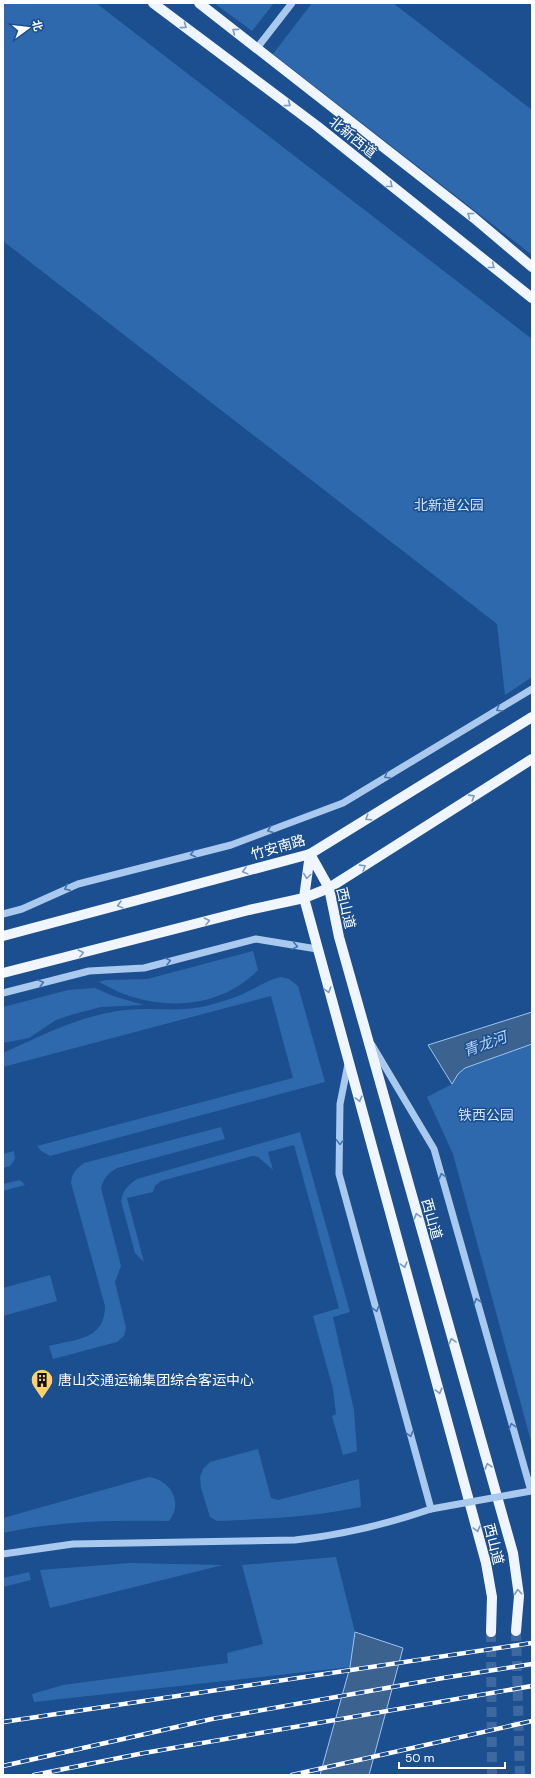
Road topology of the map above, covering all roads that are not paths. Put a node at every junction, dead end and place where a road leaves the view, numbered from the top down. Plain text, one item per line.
1 (153, 3) edge
2 (199, 3) edge
3 (292, 3) edge
4 (257, 48) junction
5 (532, 267) edge
6 (532, 298) edge
7 (532, 689) edge
8 (532, 717) edge
9 (532, 759) edge
10 (310, 854) junction
11 (329, 888) junction
12 (304, 898) junction
13 (3, 914) edge
14 (3, 936) edge
15 (317, 949) junction
16 (3, 973) edge
17 (3, 993) edge
18 (364, 1031) junction
19 (349, 1062) junction
20 (531, 1491) edge
21 (431, 1510) junction
22 (3, 1554) edge
23 (516, 1631) tunnel mouth
24 (491, 1632) tunnel mouth

1 -> 6 main road, 北新西道
4 -> 2 main road, 北新西道
3 - 4 street
5 -> 4 main road, 北新西道
7 -> 13 street
8 -> 10 main road, 竹安南路
11 -> 9 main road
10 - 11 main road, 西山道
10 -> 12 main road, 西山道
10 -> 14 main road, 竹安南路
11 - 12 main road
11 - 18 main road, 西山道
12 - 15 main road, 西山道
16 -> 12 main road
17 -> 15 street
15 -> 19 main road, 西山道
20 -> 18 street
23 -> 18 main road, 西山道
19 -> 21 street
19 -> 24 main road, 西山道
20 - 21 street, bridge
21 - 22 street

